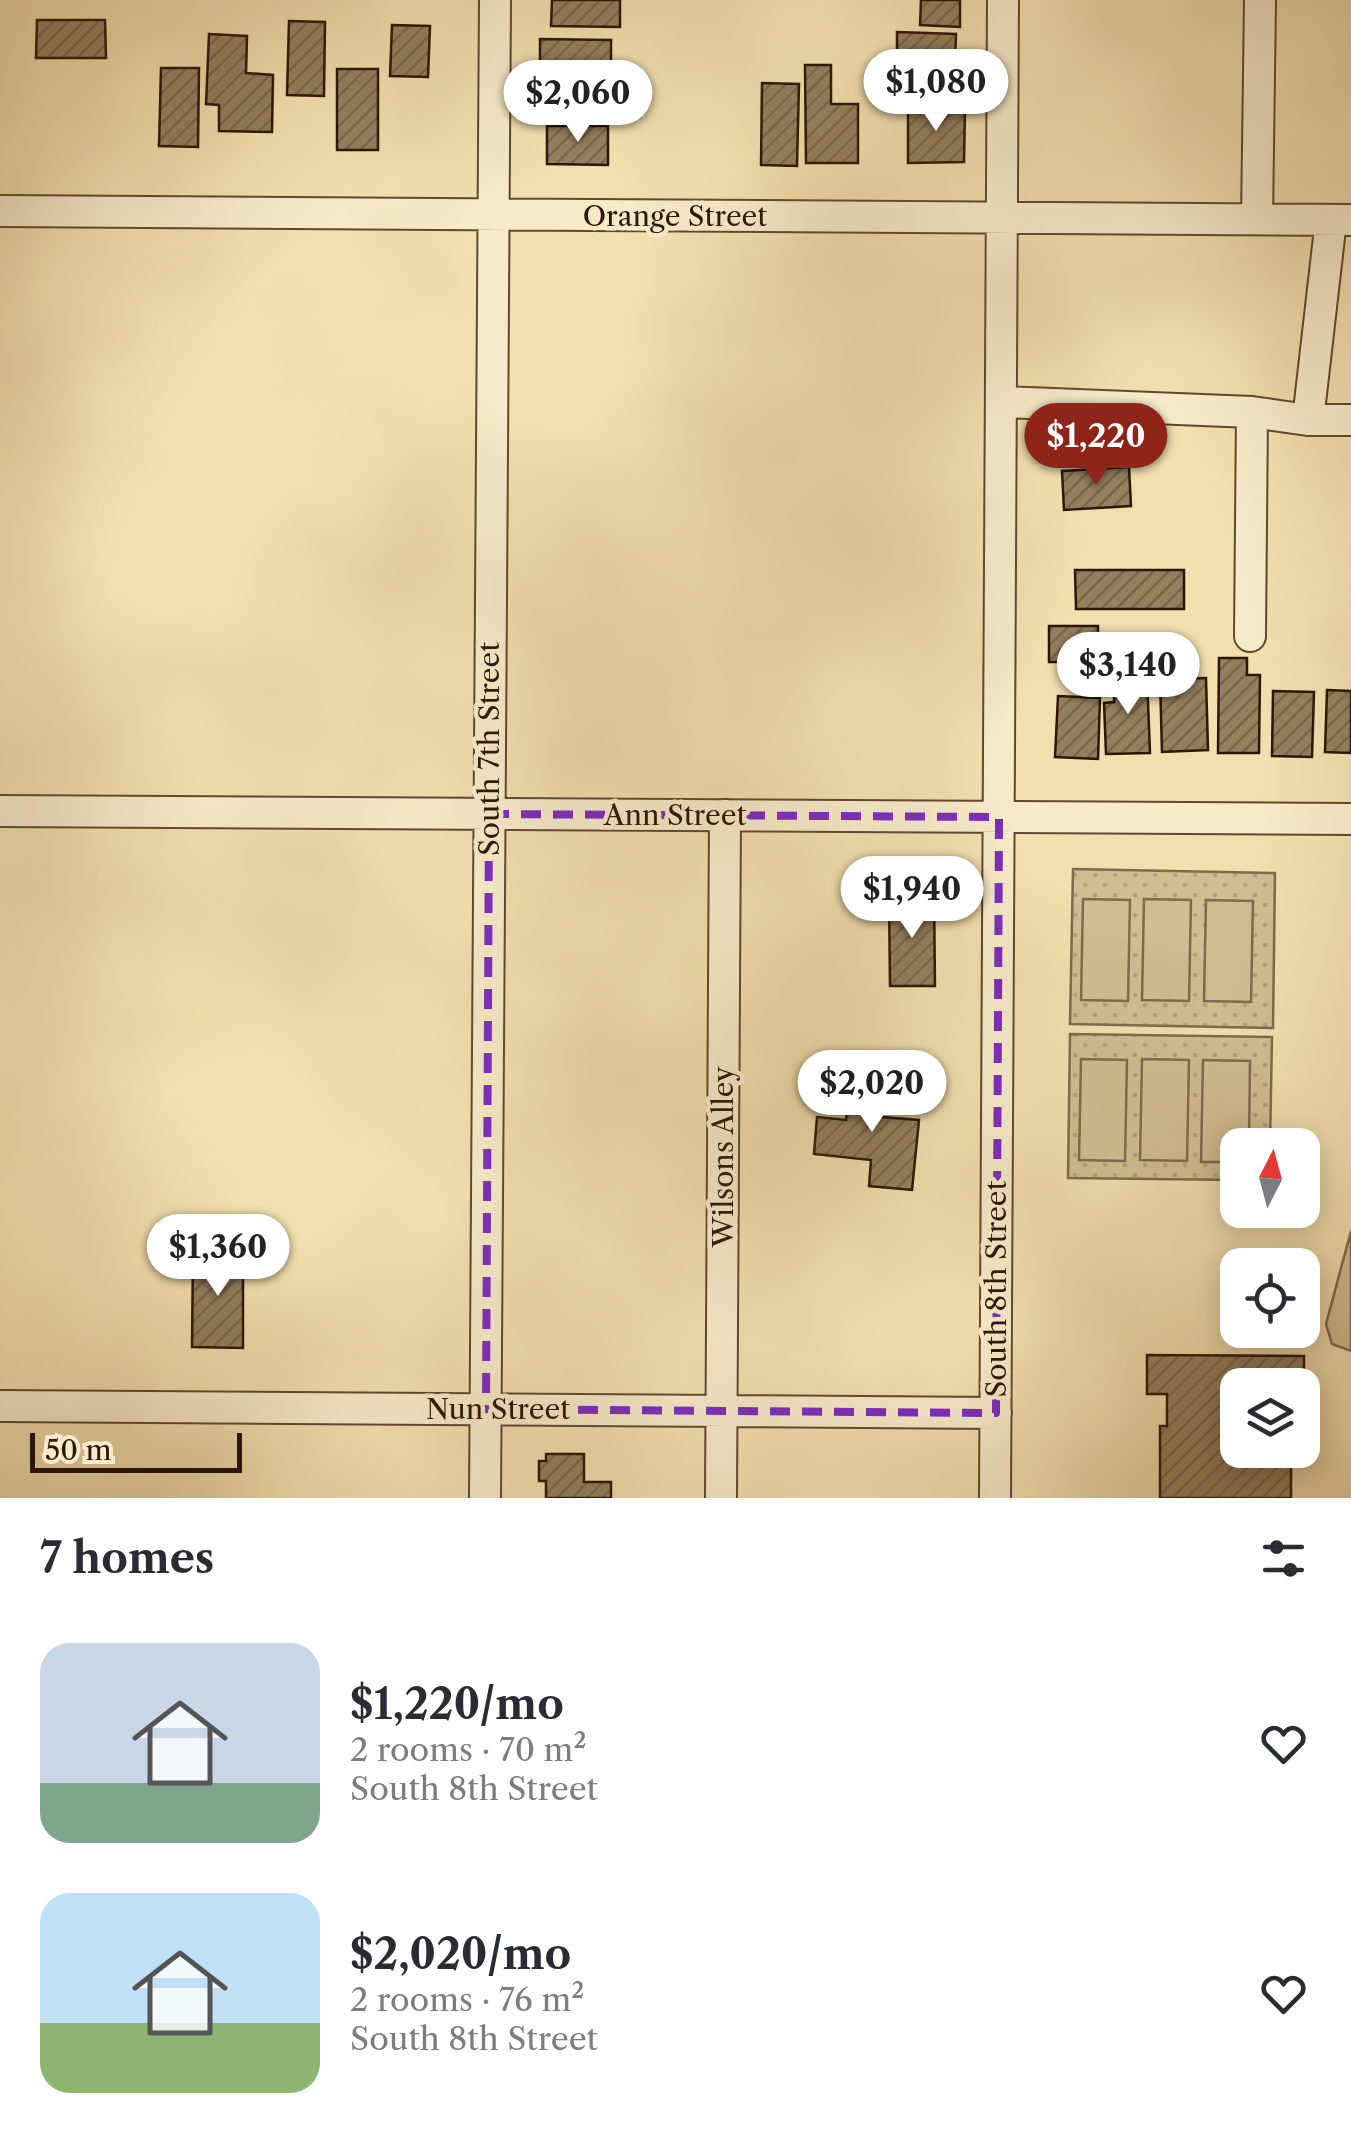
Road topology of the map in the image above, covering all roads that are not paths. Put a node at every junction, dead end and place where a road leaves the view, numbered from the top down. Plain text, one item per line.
1 (495, 0) edge
2 (1003, 0) edge
3 (1260, 0) edge
4 (0, 212) edge
5 (492, 215) junction
6 (1002, 218) junction
7 (1257, 219) junction
8 (1341, 220) edge
9 (1001, 402) junction
10 (1252, 412) junction
11 (1308, 420) junction
12 (1351, 420) edge
13 (1250, 636) dead end
14 (0, 811) edge
15 (489, 814) junction
16 (725, 815) junction
17 (999, 817) junction
18 (1351, 819) edge
19 (0, 1406) edge
20 (486, 1409) junction
21 (722, 1411) junction
22 (996, 1413) junction
23 (485, 1498) edge
24 (721, 1498) edge
25 (995, 1498) edge

1 - 5 street, South 7th Street
2 - 6 street, South 8th Street
3 - 7 street
4 - 5 street, Orange Street
5 - 6 street, Orange Street
5 - 15 street, South 7th Street
6 - 7 street, Orange Street
6 - 9 street, South 8th Street
7 - 8 street, Orange Street
8 - 11 street
9 - 10 street
9 - 17 street, South 8th Street
10 - 11 street
10 - 13 street
11 - 12 street
14 - 15 street, Ann Street
15 - 16 street, Ann Street
15 - 20 street, South 7th Street
16 - 17 street, Ann Street
16 - 21 street, Wilsons Alley
17 - 18 street, Ann Street
17 - 22 street, South 8th Street
19 - 20 street, Nun Street
20 - 21 street, Nun Street
20 - 23 street, South 7th Street
21 - 22 street, Nun Street
21 - 24 street, Wilsons Alley
22 - 25 street, South 8th Street

